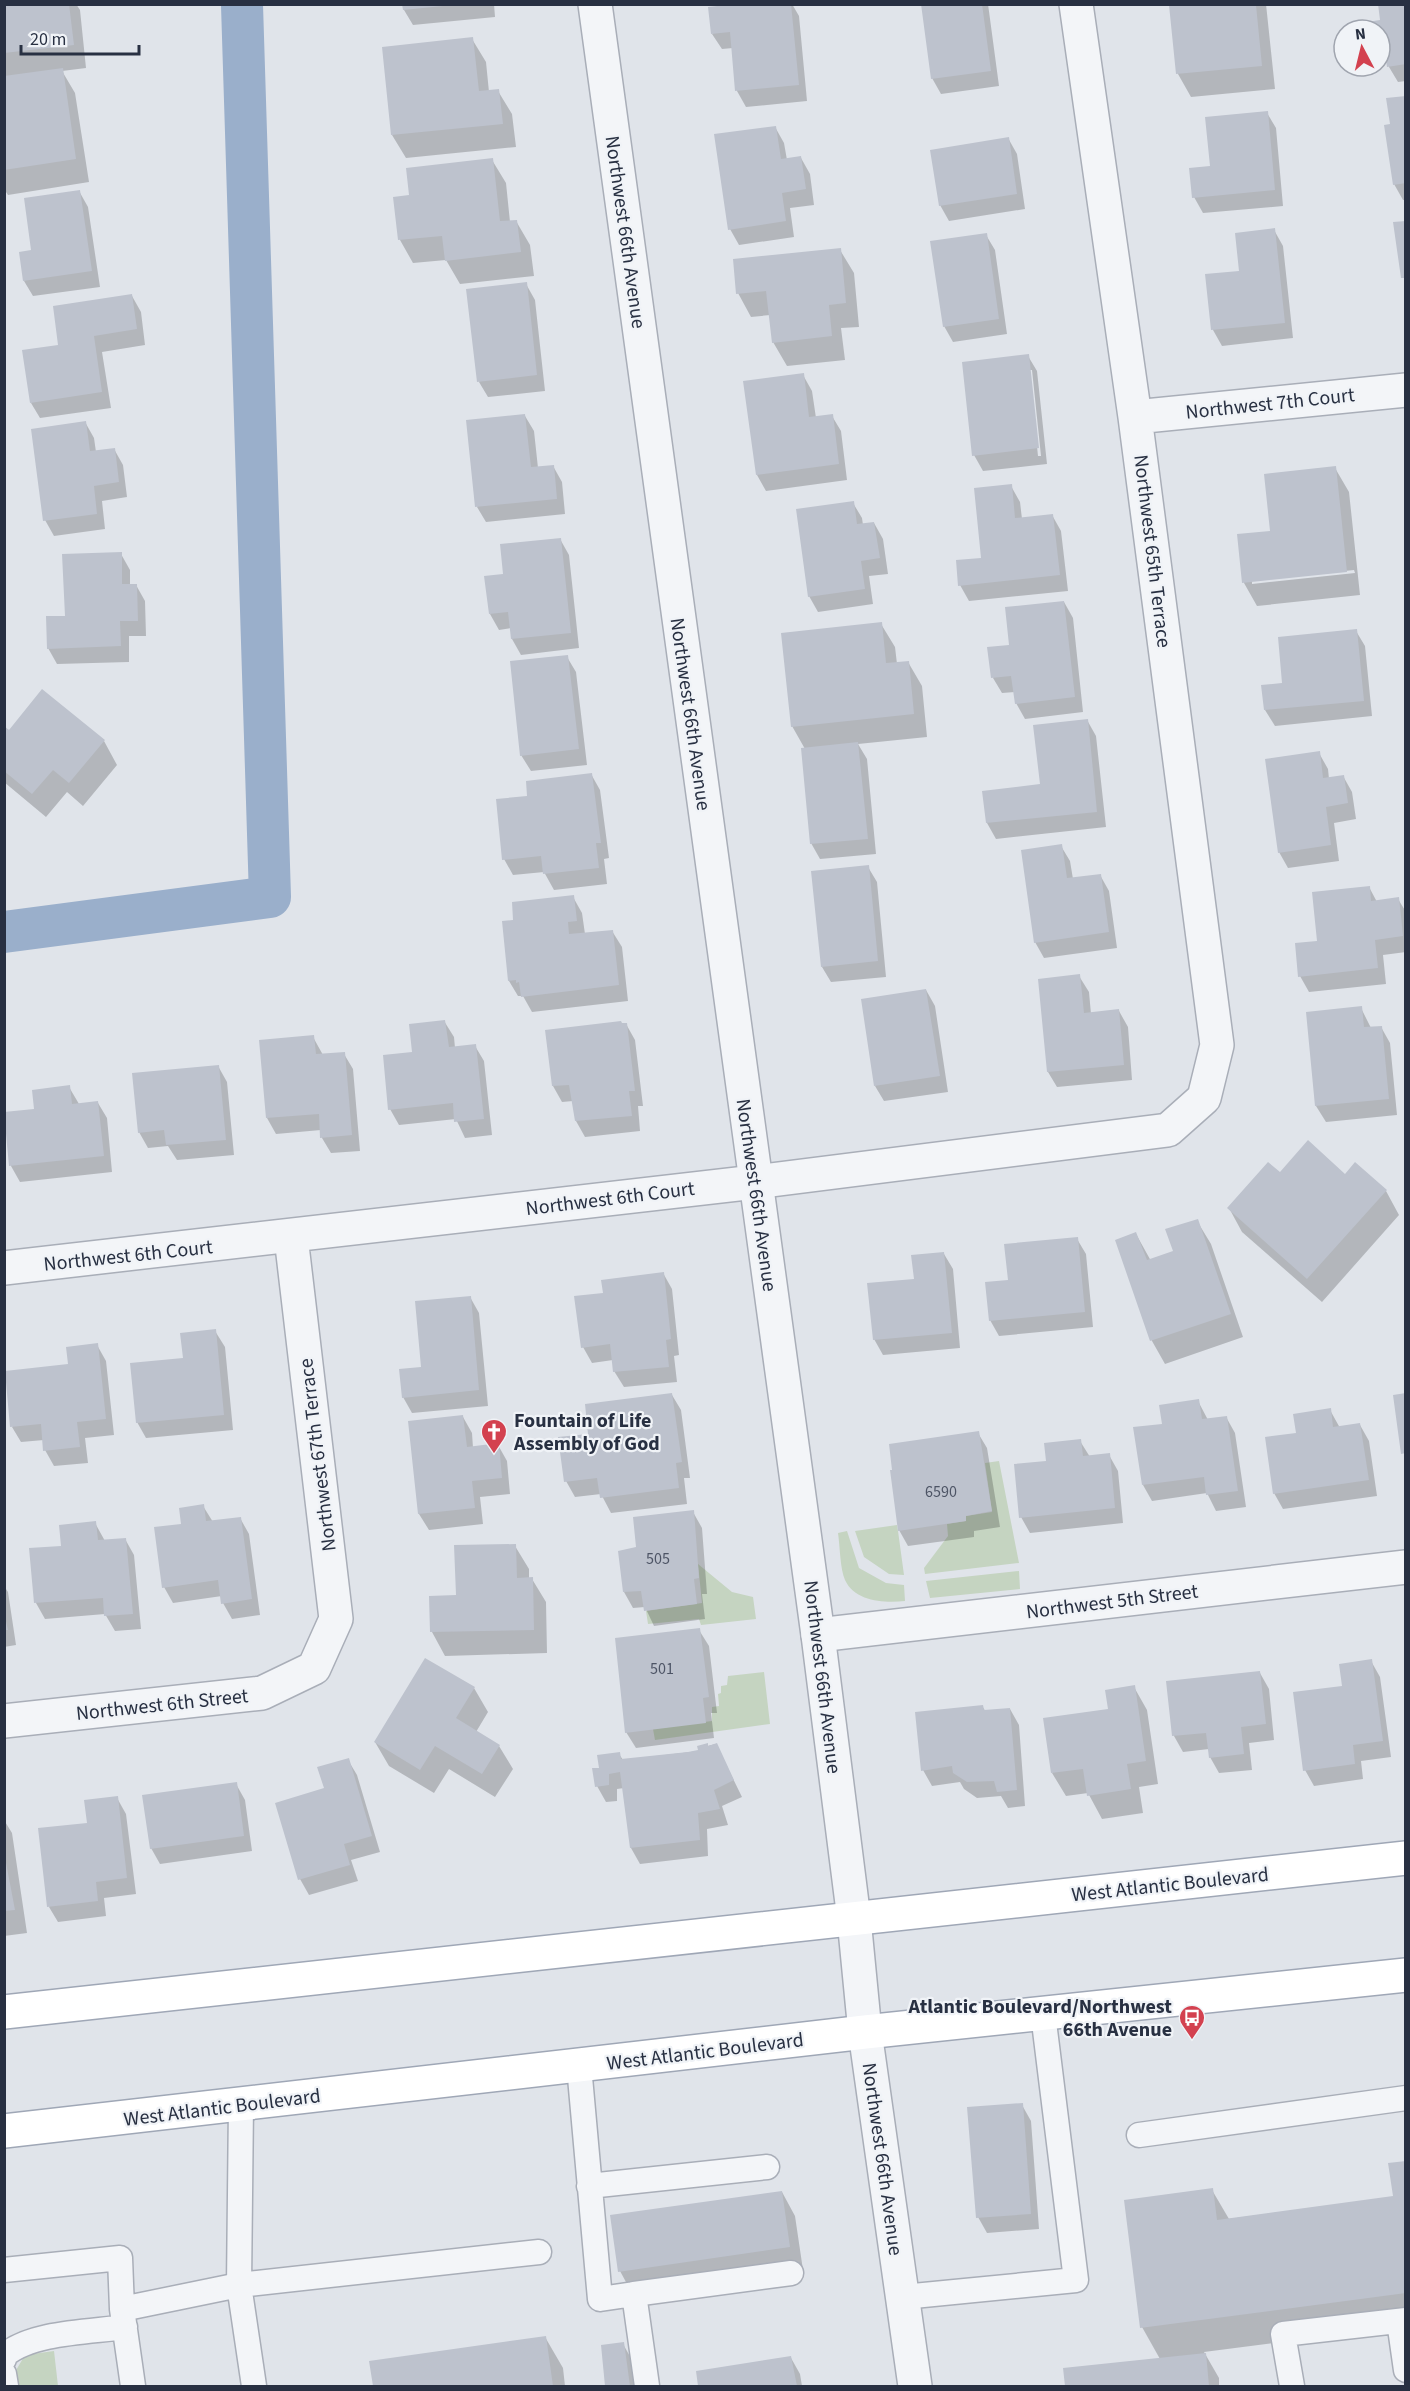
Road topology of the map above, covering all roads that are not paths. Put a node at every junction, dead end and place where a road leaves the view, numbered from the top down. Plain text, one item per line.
1 (595, 4) edge
2 (1076, 4) edge
3 (1406, 390) edge
4 (1135, 417) junction
5 (1204, 1098) joint
6 (755, 1182) junction
7 (291, 1237) junction
8 (4, 1268) edge
9 (1406, 1567) edge
10 (818, 1635) junction
11 (314, 1668) joint
12 (4, 1721) edge
13 (1406, 1858) edge
14 (854, 1919) junction
15 (1406, 1975) edge
16 (4, 2012) edge
17 (1043, 2014) junction
18 (865, 2032) junction
19 (579, 2066) junction
20 (1406, 2098) edge
21 (241, 2104) junction
22 (4, 2132) edge
23 (1139, 2136) dead end
24 (768, 2166) dead end
25 (589, 2186) junction
26 (538, 2252) dead end
27 (4, 2270) edge
28 (791, 2273) dead end
29 (239, 2284) junction
30 (634, 2295) junction
31 (903, 2297) junction
32 (124, 2318) junction
33 (1402, 2321) edge
34 (4, 2359) edge
35 (1406, 2370) edge
36 (4, 2374) edge
37 (6, 2386) edge
38 (133, 2386) edge
39 (254, 2386) edge
40 (647, 2386) edge
41 (915, 2386) edge
42 (1292, 2386) edge

1 - 6 street, Northwest 66th Avenue
2 - 4 street, Northwest 65th Terrace
3 - 4 street, Northwest 7th Court
4 - 5 street, Northwest 65th Terrace
5 - 6 street, Northwest 6th Court
6 - 7 street, Northwest 6th Court
6 - 10 street, Northwest 66th Avenue
7 - 8 street, Northwest 6th Court
7 - 11 street, Northwest 67th Terrace
9 - 10 street, Northwest 5th Street
10 - 14 street, Northwest 66th Avenue
11 - 12 street, Northwest 6th Street
13 - 14 main road, West Atlantic Boulevard
14 - 16 main road, West Atlantic Boulevard
14 - 18 street, Northwest 66th Avenue
15 - 17 main road, West Atlantic Boulevard
17 - 18 main road, West Atlantic Boulevard
17 - 31 lane
18 - 19 main road, West Atlantic Boulevard
18 - 31 street, Northwest 66th Avenue
19 - 21 main road, West Atlantic Boulevard
19 - 25 lane
20 - 23 lane
21 - 22 main road, West Atlantic Boulevard
21 - 29 lane
24 - 25 lane
25 - 30 lane
26 - 29 lane
27 - 32 lane
28 - 30 lane
29 - 32 lane
29 - 39 lane
30 - 40 lane
31 - 41 street, Northwest 66th Avenue
32 - 34 lane
32 - 38 lane
33 - 35 lane
33 - 42 lane
36 - 37 lane

